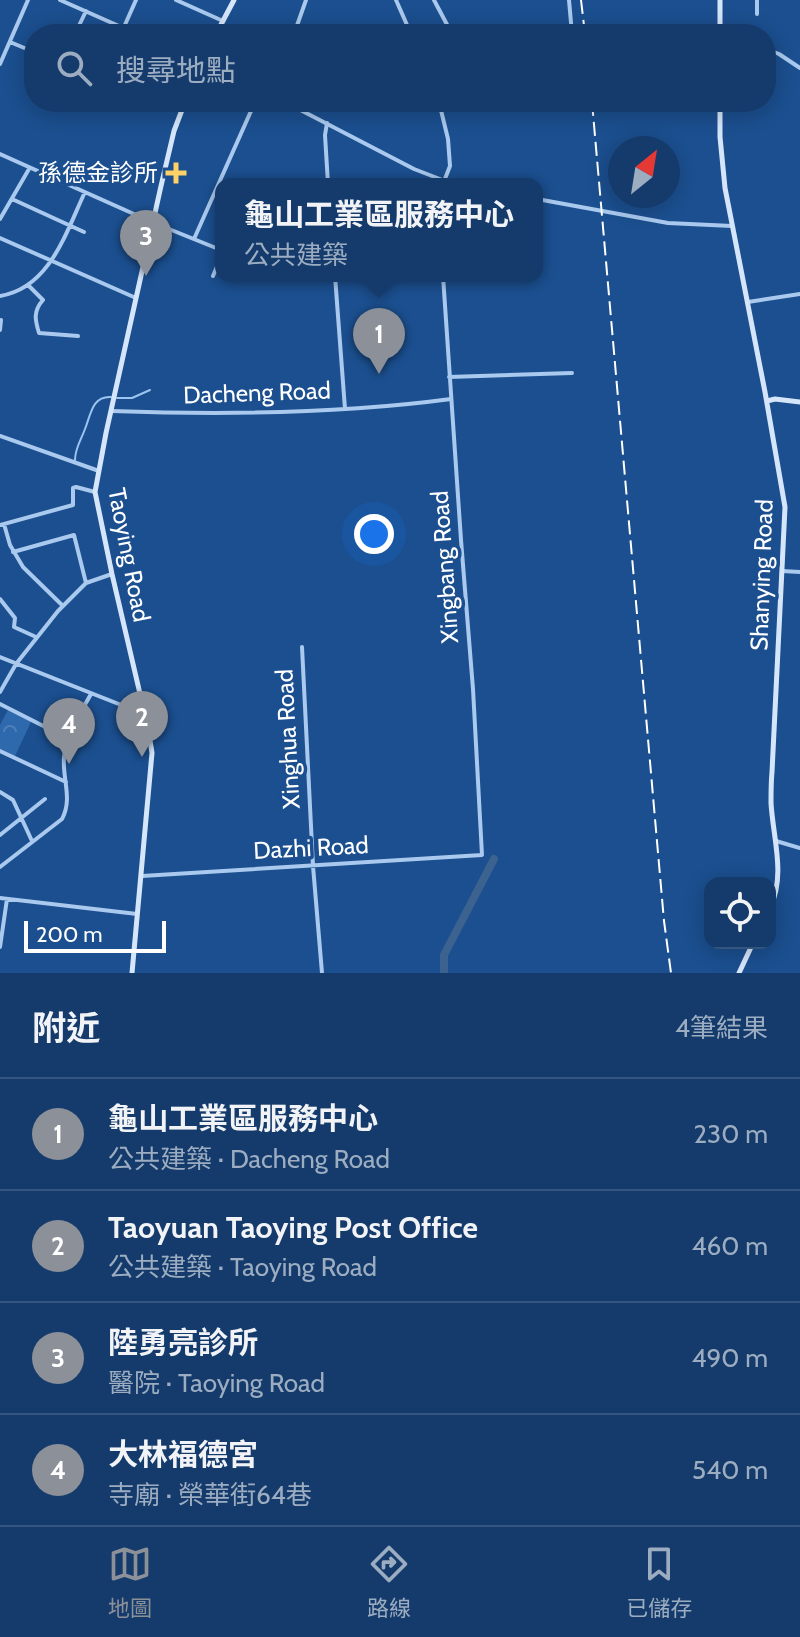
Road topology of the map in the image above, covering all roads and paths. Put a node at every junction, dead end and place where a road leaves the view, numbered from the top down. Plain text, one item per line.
1 (28, 0) edge
2 (60, 0) edge
3 (136, 0) edge
4 (176, 0) edge
5 (234, 0) edge
6 (306, 0) edge
7 (396, 0) edge
8 (434, 0) edge
9 (720, 0) edge
10 (757, 0) edge
11 (569, 1) edge
12 (86, 11) junction
13 (757, 14) dead end
14 (223, 21) junction
15 (80, 24) edge
16 (114, 24) edge
17 (125, 24) edge
18 (221, 24) edge
19 (298, 24) edge
20 (407, 24) edge
21 (447, 24) edge
22 (571, 24) edge
23 (720, 24) edge
24 (10, 42) junction
25 (24, 48) edge
26 (776, 53) edge
27 (0, 64) edge
28 (800, 68) edge
29 (181, 112) edge
30 (251, 112) edge
31 (305, 112) edge
32 (441, 112) edge
33 (720, 112) edge
34 (327, 123) junction
35 (0, 154) edge
36 (29, 168) junction
37 (221, 178) edge
38 (328, 178) edge
39 (433, 178) edge
40 (446, 178) edge
41 (85, 191) junction
42 (215, 192) edge
43 (12, 199) junction
44 (543, 200) edge
45 (0, 219) edge
46 (154, 223) junction
47 (69, 225) junction
48 (732, 226) junction
49 (84, 232) dead end
50 (0, 238) edge
51 (194, 239) junction
52 (215, 248) edge
53 (52, 261) junction
54 (215, 271) edge
55 (213, 276) dead end
56 (335, 282) edge
57 (443, 282) edge
58 (28, 285) junction
59 (800, 294) edge
60 (0, 296) edge
61 (136, 298) junction
62 (748, 302) junction
63 (1, 320) edge
64 (0, 330) edge
65 (78, 336) dead end
66 (572, 373) dead end
67 (449, 377) junction
68 (451, 399) junction
69 (767, 401) junction
70 (800, 402) edge
71 (345, 409) junction
72 (112, 411) junction
73 (0, 436) edge
74 (99, 471) junction
75 (95, 492) junction
76 (2, 525) edge
77 (13, 552) junction
78 (782, 571) junction
79 (800, 572) edge
80 (112, 574) junction
81 (86, 583) junction
82 (0, 599) edge
83 (63, 606) junction
84 (36, 637) junction
85 (302, 647) dead end
86 (0, 657) edge
87 (16, 664) junction
88 (0, 692) edge
89 (91, 694) junction
90 (0, 704) edge
91 (144, 714) junction
92 (67, 738) junction
93 (0, 751) edge
94 (66, 782) junction
95 (0, 792) edge
96 (45, 799) dead end
97 (22, 819) junction
98 (0, 835) edge
99 (32, 841) junction
100 (776, 841) junction
101 (800, 848) edge
102 (482, 855) joint
103 (313, 866) junction
104 (0, 867) edge
105 (142, 876) junction
106 (776, 892) edge
107 (0, 898) edge
108 (7, 899) junction
109 (138, 915) junction
110 (0, 947) edge
111 (750, 949) edge
112 (132, 973) edge
113 (322, 973) edge
114 (739, 973) edge

1 - 24 street
2 - 12 street
3 - 17 street
4 - 14 street
5 - 14 main road
6 - 19 street
7 - 20 street
8 - 21 street
9 - 23 main road
10 - 13 street
11 - 22 street
12 - 15 street
12 - 16 street
14 - 18 main road
24 - 25 street
24 - 27 street
26 - 28 street
29 - 46 main road, Taoying Road
30 - 37 street
31 - 34 street
32 - 40 street
33 - 48 main road, Shanying Road
34 - 38 street
34 - 39 street
35 - 36 street
36 - 41 street
36 - 43 street
41 - 46 street
41 - 47 street
42 - 51 street
43 - 45 street
43 - 47 street
44 - 48 street
46 - 51 street
46 - 61 main road, Taoying Road
47 - 49 street
47 - 53 street
48 - 62 main road, Shanying Road
50 - 53 street
51 - 52 street
53 - 58 street
53 - 61 street
54 - 55 street
56 - 71 street
57 - 67 street, Xingbang Road
58 - 60 street
58 - 65 street
59 - 62 street
61 - 72 main road, Taoying Road
62 - 69 main road, Shanying Road
63 - 64 street
66 - 67 street
67 - 68 street, Xingbang Road
68 - 71 street, Dacheng Road
68 - 102 street, Xingbang Road
69 - 70 main road
69 - 78 main road, Shanying Road
71 - 72 street, Dacheng Road
72 - 74 main road, Taoying Road
73 - 74 street
74 - 75 main road, Taoying Road
75 - 76 street
75 - 80 main road, Taoying Road
76 - 77 street
77 - 81 street
77 - 83 street
78 - 79 street
78 - 100 main road, Shanying Road
80 - 81 street
80 - 91 main road, Taoying Road
81 - 83 street
82 - 84 street
83 - 84 street
84 - 87 street
85 - 103 street, Xinghua Road
86 - 87 street
87 - 88 street
87 - 89 street
89 - 91 street
89 - 92 street
90 - 92 street
91 - 105 main road, Taoying Road
92 - 94 street
93 - 94 street
94 - 99 street
95 - 97 street
96 - 97 street
97 - 98 street
97 - 99 street
99 - 104 street
100 - 101 street
100 - 106 main road, Shanying Road
102 - 103 street, Dazhi Road
103 - 105 street, Dazhi Road
103 - 113 street, Xinghua Road
105 - 109 main road, Taoying Road
107 - 108 street
108 - 109 street
108 - 110 street
109 - 112 main road, Taoying Road
111 - 114 main road

